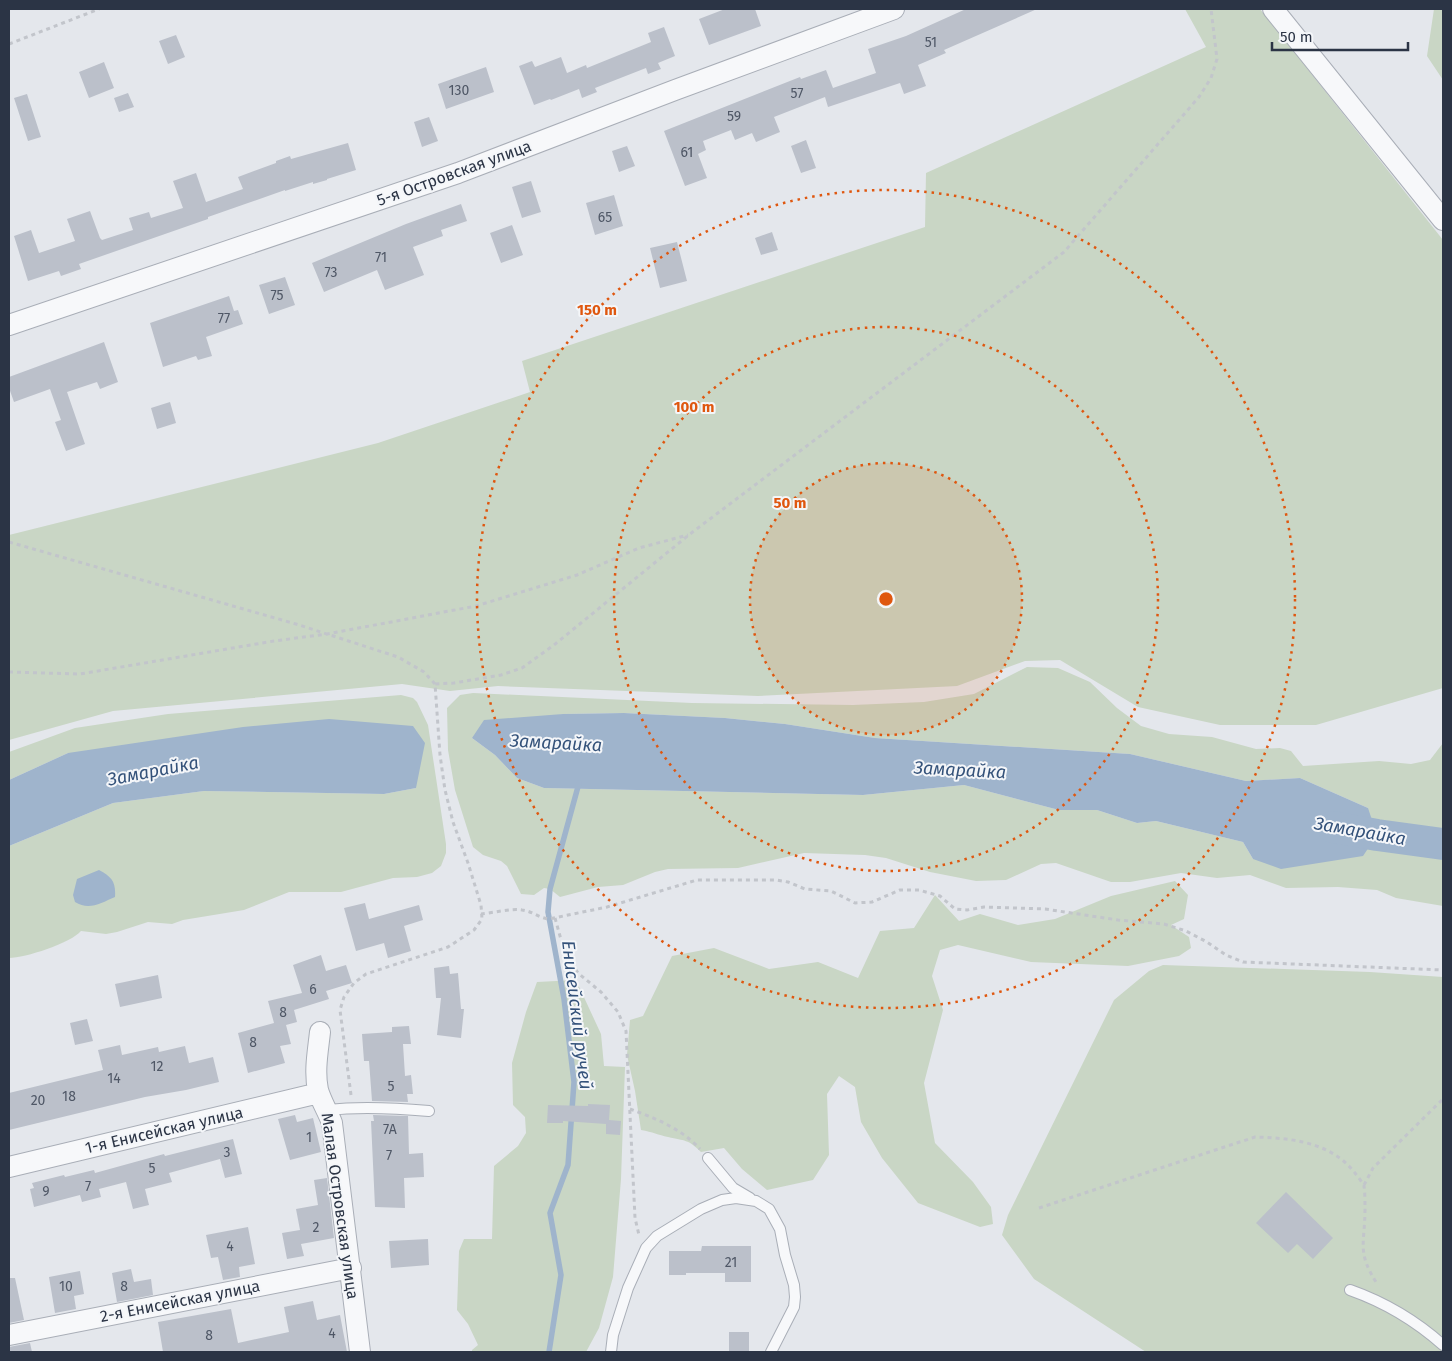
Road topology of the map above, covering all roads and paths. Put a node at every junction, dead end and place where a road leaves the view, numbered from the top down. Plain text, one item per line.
1 (99, 9) edge
2 (894, 9) edge
3 (1211, 9) edge
4 (1273, 9) edge
5 (9, 44) edge
6 (1443, 220) edge
7 (9, 325) edge
8 (690, 534) junction
9 (9, 542) edge
10 (327, 634) junction
11 (9, 672) edge
12 (436, 684) junction
13 (481, 914) junction
14 (555, 918) junction
15 (1443, 970) edge
16 (320, 1032) dead end
17 (1443, 1099) edge
18 (323, 1101) junction
19 (352, 1107) junction
20 (630, 1109) junction
21 (429, 1111) dead end
22 (708, 1158) joint
23 (9, 1167) edge
24 (1364, 1185) junction
25 (756, 1201) junction
26 (1039, 1208) dead end
27 (639, 1263) junction
28 (351, 1268) junction
29 (1350, 1290) dead end
30 (1393, 1309) junction
31 (9, 1335) edge
32 (1443, 1345) edge
33 (360, 1352) edge
34 (611, 1352) edge
35 (771, 1352) edge

1 - 5 path
2 - 7 street, 5-я Островская улица
3 - 8 path
4 - 6 street
8 - 10 path
8 - 12 path
9 - 10 path
10 - 11 path
10 - 12 path
12 - 13 path
13 - 14 path
13 - 19 path
14 - 15 path
14 - 20 path
16 - 18 street, Малая Островская улица
17 - 24 path
18 - 19 lane
18 - 23 street, 1-я Енисейская улица
18 - 28 street, Малая Островская улица
19 - 21 lane
20 - 22 path
20 - 27 path
22 - 25 lane
24 - 26 path
24 - 30 path
25 - 27 lane
25 - 35 lane
27 - 34 lane
28 - 31 street, 2-я Енисейская улица
28 - 33 street, Малая Островская улица
29 - 30 lane
30 - 32 lane

